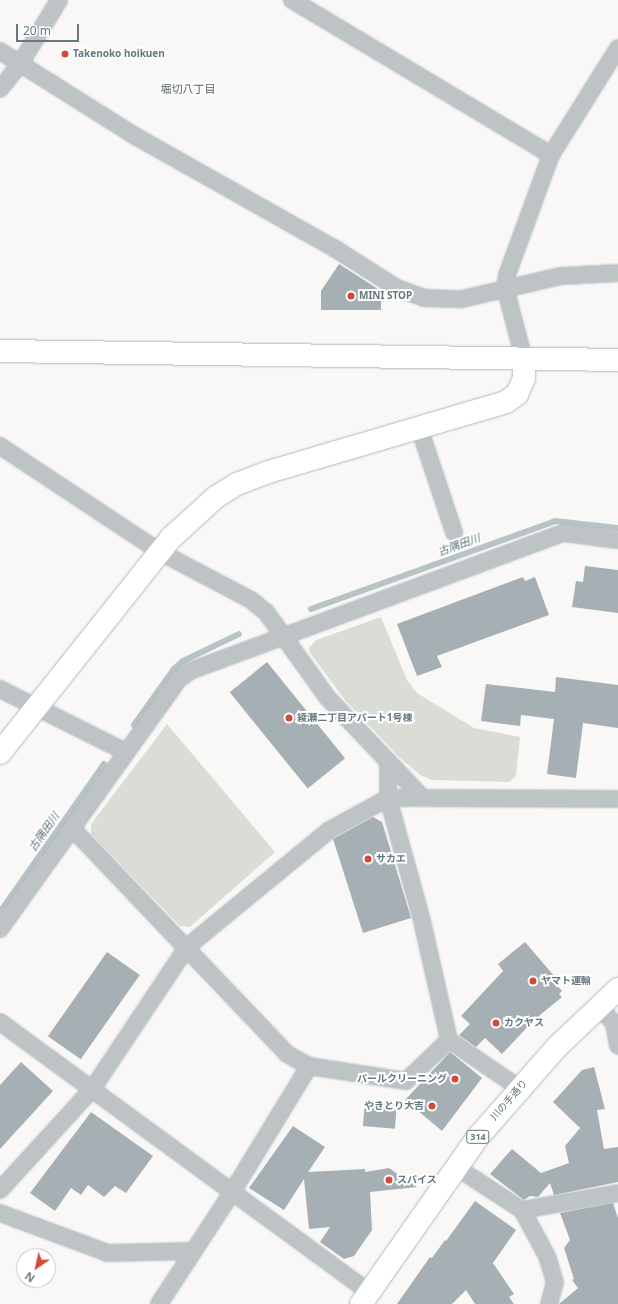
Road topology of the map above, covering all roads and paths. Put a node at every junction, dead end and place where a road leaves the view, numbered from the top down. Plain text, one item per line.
1 (59, 0) edge
2 (292, 0) edge
3 (618, 48) edge
4 (0, 50) edge
5 (20, 64) junction
6 (0, 89) edge
7 (551, 155) junction
8 (618, 272) edge
9 (505, 287) junction
10 (0, 351) edge
11 (524, 358) junction
12 (618, 360) edge
13 (419, 427) junction
14 (0, 446) edge
15 (454, 532) dead end
16 (618, 540) edge
17 (160, 552) junction
18 (281, 636) junction
19 (0, 689) edge
20 (37, 707) junction
21 (126, 752) junction
22 (0, 753) edge
23 (388, 762) junction
24 (388, 798) junction
25 (423, 798) junction
26 (618, 799) edge
27 (72, 828) junction
28 (0, 929) edge
29 (187, 947) junction
30 (618, 988) edge
31 (598, 1006) junction
32 (0, 1022) edge
33 (449, 1040) junction
34 (618, 1046) edge
35 (309, 1066) junction
36 (93, 1088) junction
37 (519, 1088) junction
38 (456, 1167) junction
39 (0, 1190) edge
40 (618, 1193) edge
41 (231, 1194) junction
42 (522, 1210) junction
43 (0, 1213) edge
44 (194, 1251) junction
45 (366, 1298) edge
46 (159, 1304) edge
47 (549, 1304) edge

1 - 5 street
2 - 7 street
3 - 7 street
4 - 5 street
5 - 6 street
5 - 9 street
7 - 9 street
8 - 9 street
9 - 11 street
10 - 11 street
11 - 12 street
11 - 13 street
13 - 15 street
13 - 17 street
14 - 17 street
16 - 18 street
17 - 18 street
17 - 20 street
18 - 21 street
18 - 23 street
19 - 20 street
20 - 21 street
20 - 22 street
21 - 27 street
23 - 24 street
23 - 25 street
24 - 25 street
24 - 29 street
24 - 33 street
25 - 26 street
27 - 28 street
27 - 29 street
29 - 35 street
29 - 36 street
30 - 31 street, 川の手通り / 314
31 - 34 street
31 - 37 street, 川の手通り / 314
32 - 36 street
33 - 35 street
33 - 37 street
35 - 41 street
36 - 39 street
36 - 41 street
37 - 38 street, 川の手通り / 314
38 - 42 street
38 - 45 street, 川の手通り / 314
40 - 42 street
41 - 44 street
41 - 45 street
42 - 47 street
43 - 44 street
44 - 46 street

